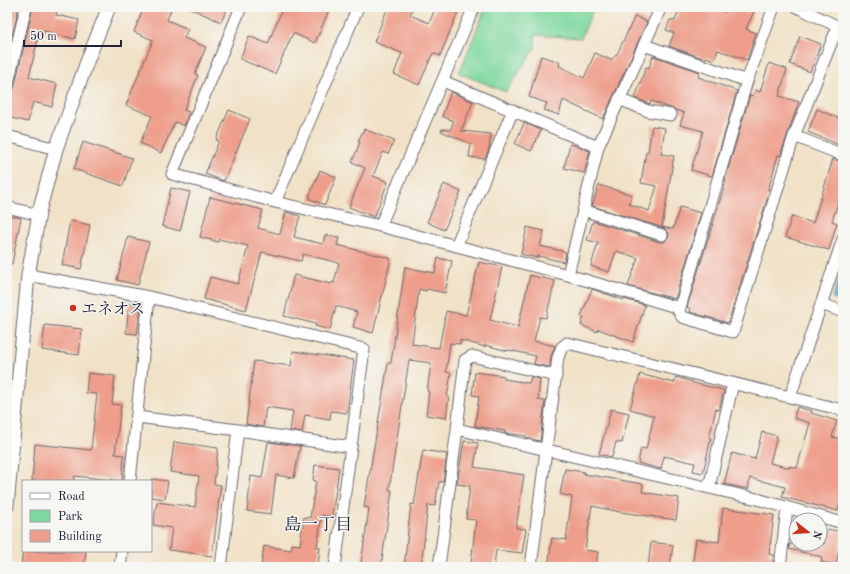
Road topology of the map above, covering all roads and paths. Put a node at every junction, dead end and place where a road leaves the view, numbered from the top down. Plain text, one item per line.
1 (26, 7) edge
2 (109, 7) edge
3 (241, 7) edge
4 (358, 7) edge
5 (474, 7) edge
6 (661, 7) edge
7 (774, 7) edge
8 (797, 7) edge
9 (841, 28) edge
10 (644, 45) junction
11 (443, 81) junction
12 (747, 81) junction
13 (7, 87) edge
14 (619, 99) junction
15 (513, 110) junction
16 (671, 115) dead end
17 (7, 136) edge
18 (794, 136) junction
19 (598, 146) junction
20 (56, 149) junction
21 (843, 155) edge
22 (275, 202) junction
23 (7, 207) edge
24 (583, 210) junction
25 (39, 215) junction
26 (380, 226) junction
27 (662, 235) dead end
28 (843, 239) edge
29 (456, 246) junction
30 (28, 275) junction
31 (568, 275) junction
32 (149, 297) junction
33 (822, 304) junction
34 (679, 311) junction
35 (843, 312) edge
36 (556, 376) junction
37 (732, 383) junction
38 (790, 397) junction
39 (843, 410) edge
40 (137, 417) junction
41 (457, 429) junction
42 (238, 430) junction
43 (351, 447) junction
44 (546, 449) junction
45 (130, 480) edge
46 (709, 488) junction
47 (7, 506) edge
48 (787, 508) junction
49 (843, 523) edge
50 (122, 552) edge
51 (120, 567) edge
52 (220, 567) edge
53 (335, 567) edge
54 (438, 567) edge
55 (531, 567) edge
56 (780, 567) edge

1 - 13 street
2 - 20 street
3 - 22 street
4 - 22 street
5 - 11 street
6 - 10 street
7 - 12 street
8 - 9 street
9 - 18 street
10 - 12 street
10 - 14 street
11 - 15 street
11 - 26 street
12 - 34 street
14 - 16 street
14 - 19 street
15 - 19 street
15 - 29 street
17 - 20 street
18 - 21 street
18 - 34 street
19 - 24 street
20 - 25 street
22 - 26 street
23 - 25 street
24 - 27 street
24 - 31 street
25 - 30 street
26 - 29 street
28 - 33 street
29 - 31 street
30 - 32 street
30 - 47 street
31 - 34 street
32 - 40 street
32 - 43 street
33 - 35 street
33 - 38 street
36 - 37 street
36 - 41 street
36 - 44 street
37 - 38 street
37 - 46 street
38 - 39 street
40 - 42 street
40 - 45 street
41 - 44 street
41 - 54 street
42 - 43 street
42 - 52 street
43 - 53 street
44 - 46 street
44 - 55 street
46 - 48 street
48 - 49 street
48 - 56 street
50 - 51 street

